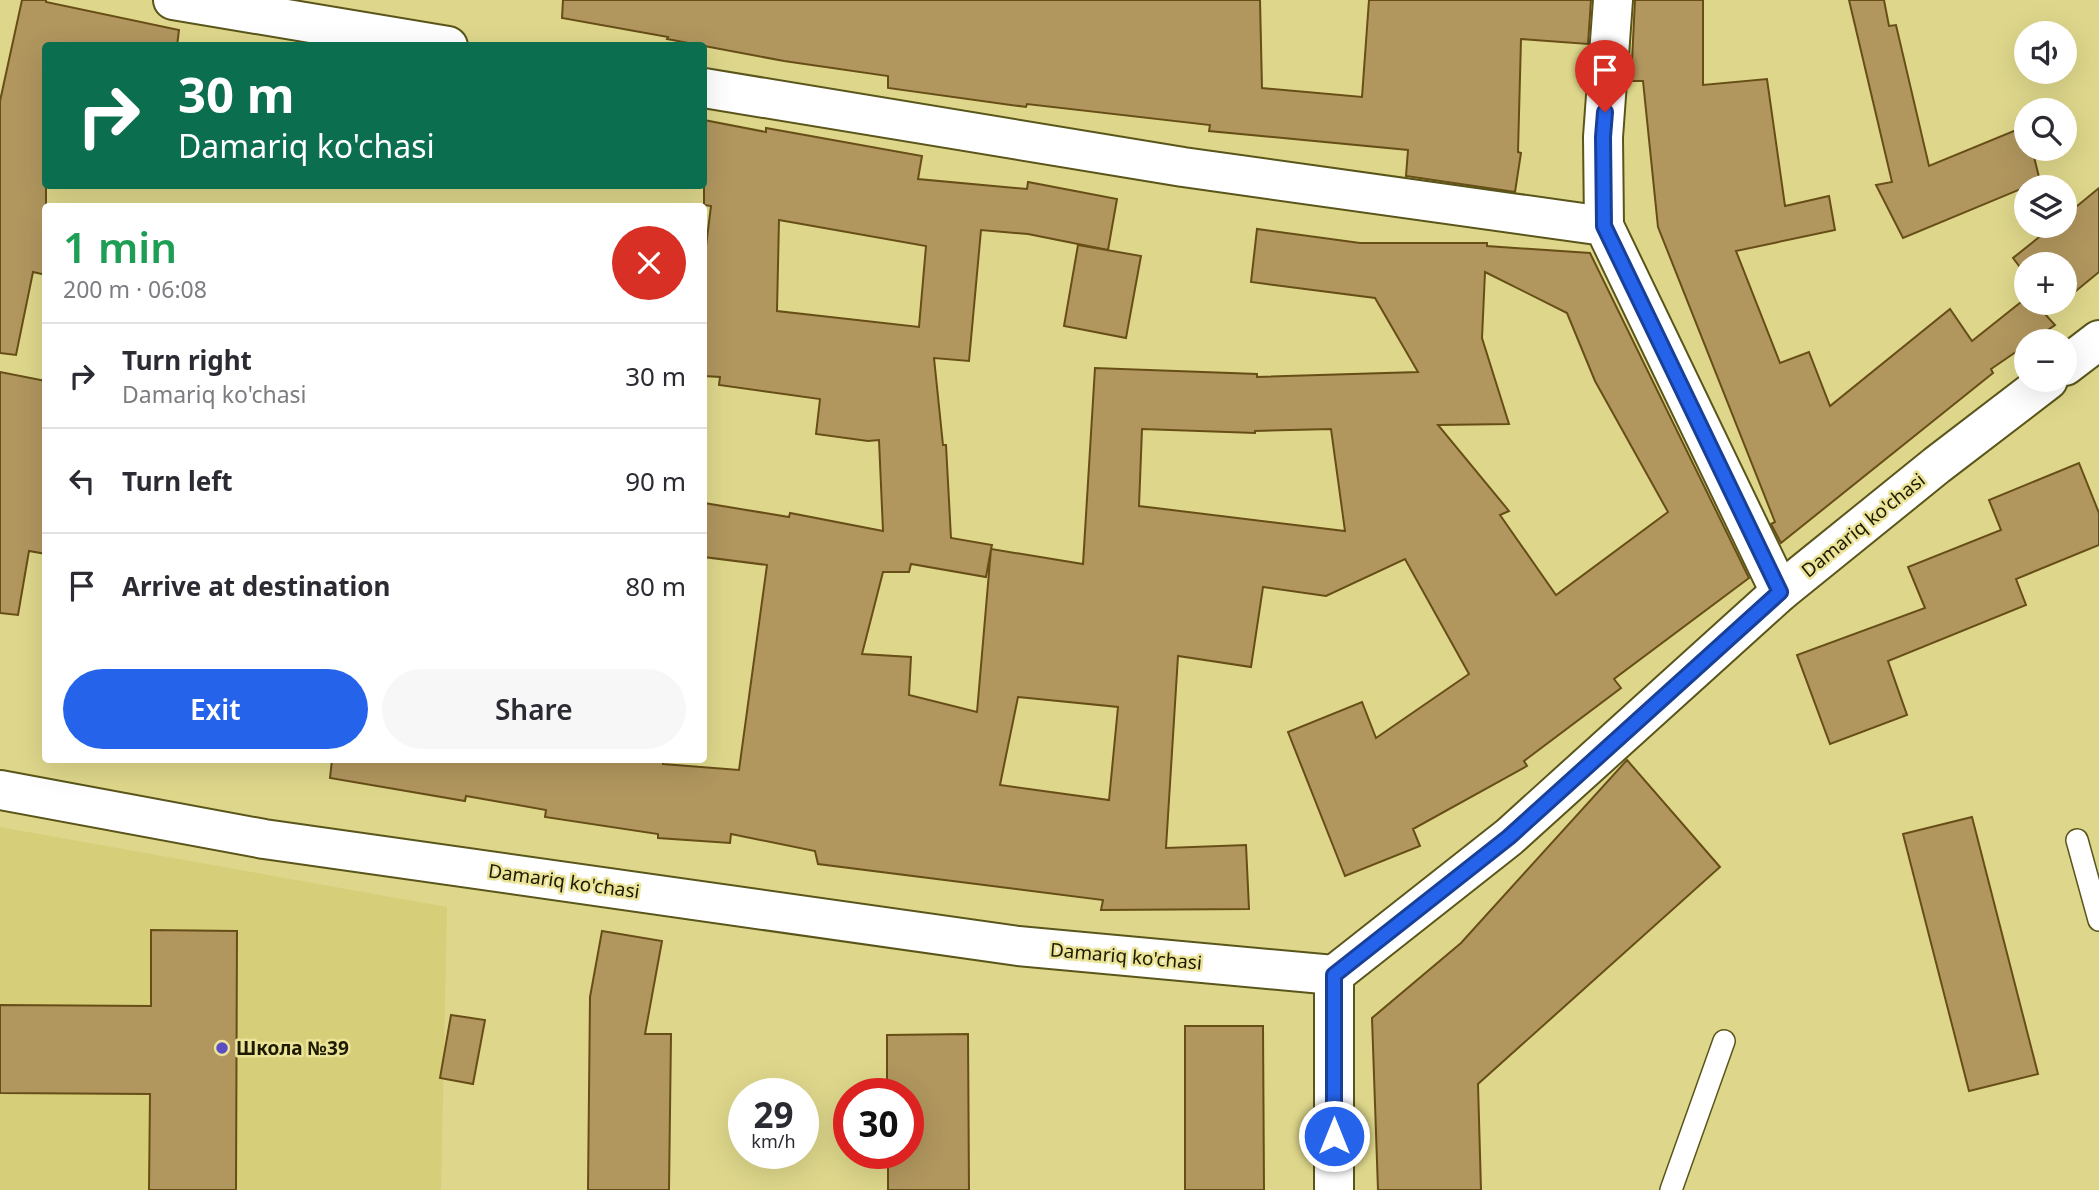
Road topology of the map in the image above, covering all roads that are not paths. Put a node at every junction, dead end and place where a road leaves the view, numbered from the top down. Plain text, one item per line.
1 (173, 0) edge
2 (1613, 0) edge
3 (424, 42) edge
4 (707, 88) edge
5 (1604, 226) junction
6 (2032, 392) edge
7 (1780, 592) junction
8 (0, 790) edge
9 (2077, 840) dead end
10 (2099, 920) edge
11 (1334, 975) junction
12 (1724, 1041) dead end
13 (1334, 1190) edge
14 (1671, 1190) edge

1 - 3 street
2 - 5 street
4 - 5 street
5 - 7 street
6 - 7 street, Damariq ko'chasi
7 - 11 street, Damariq ko'chasi
8 - 11 street, Damariq ko'chasi
9 - 10 lane
11 - 13 street
12 - 14 lane

